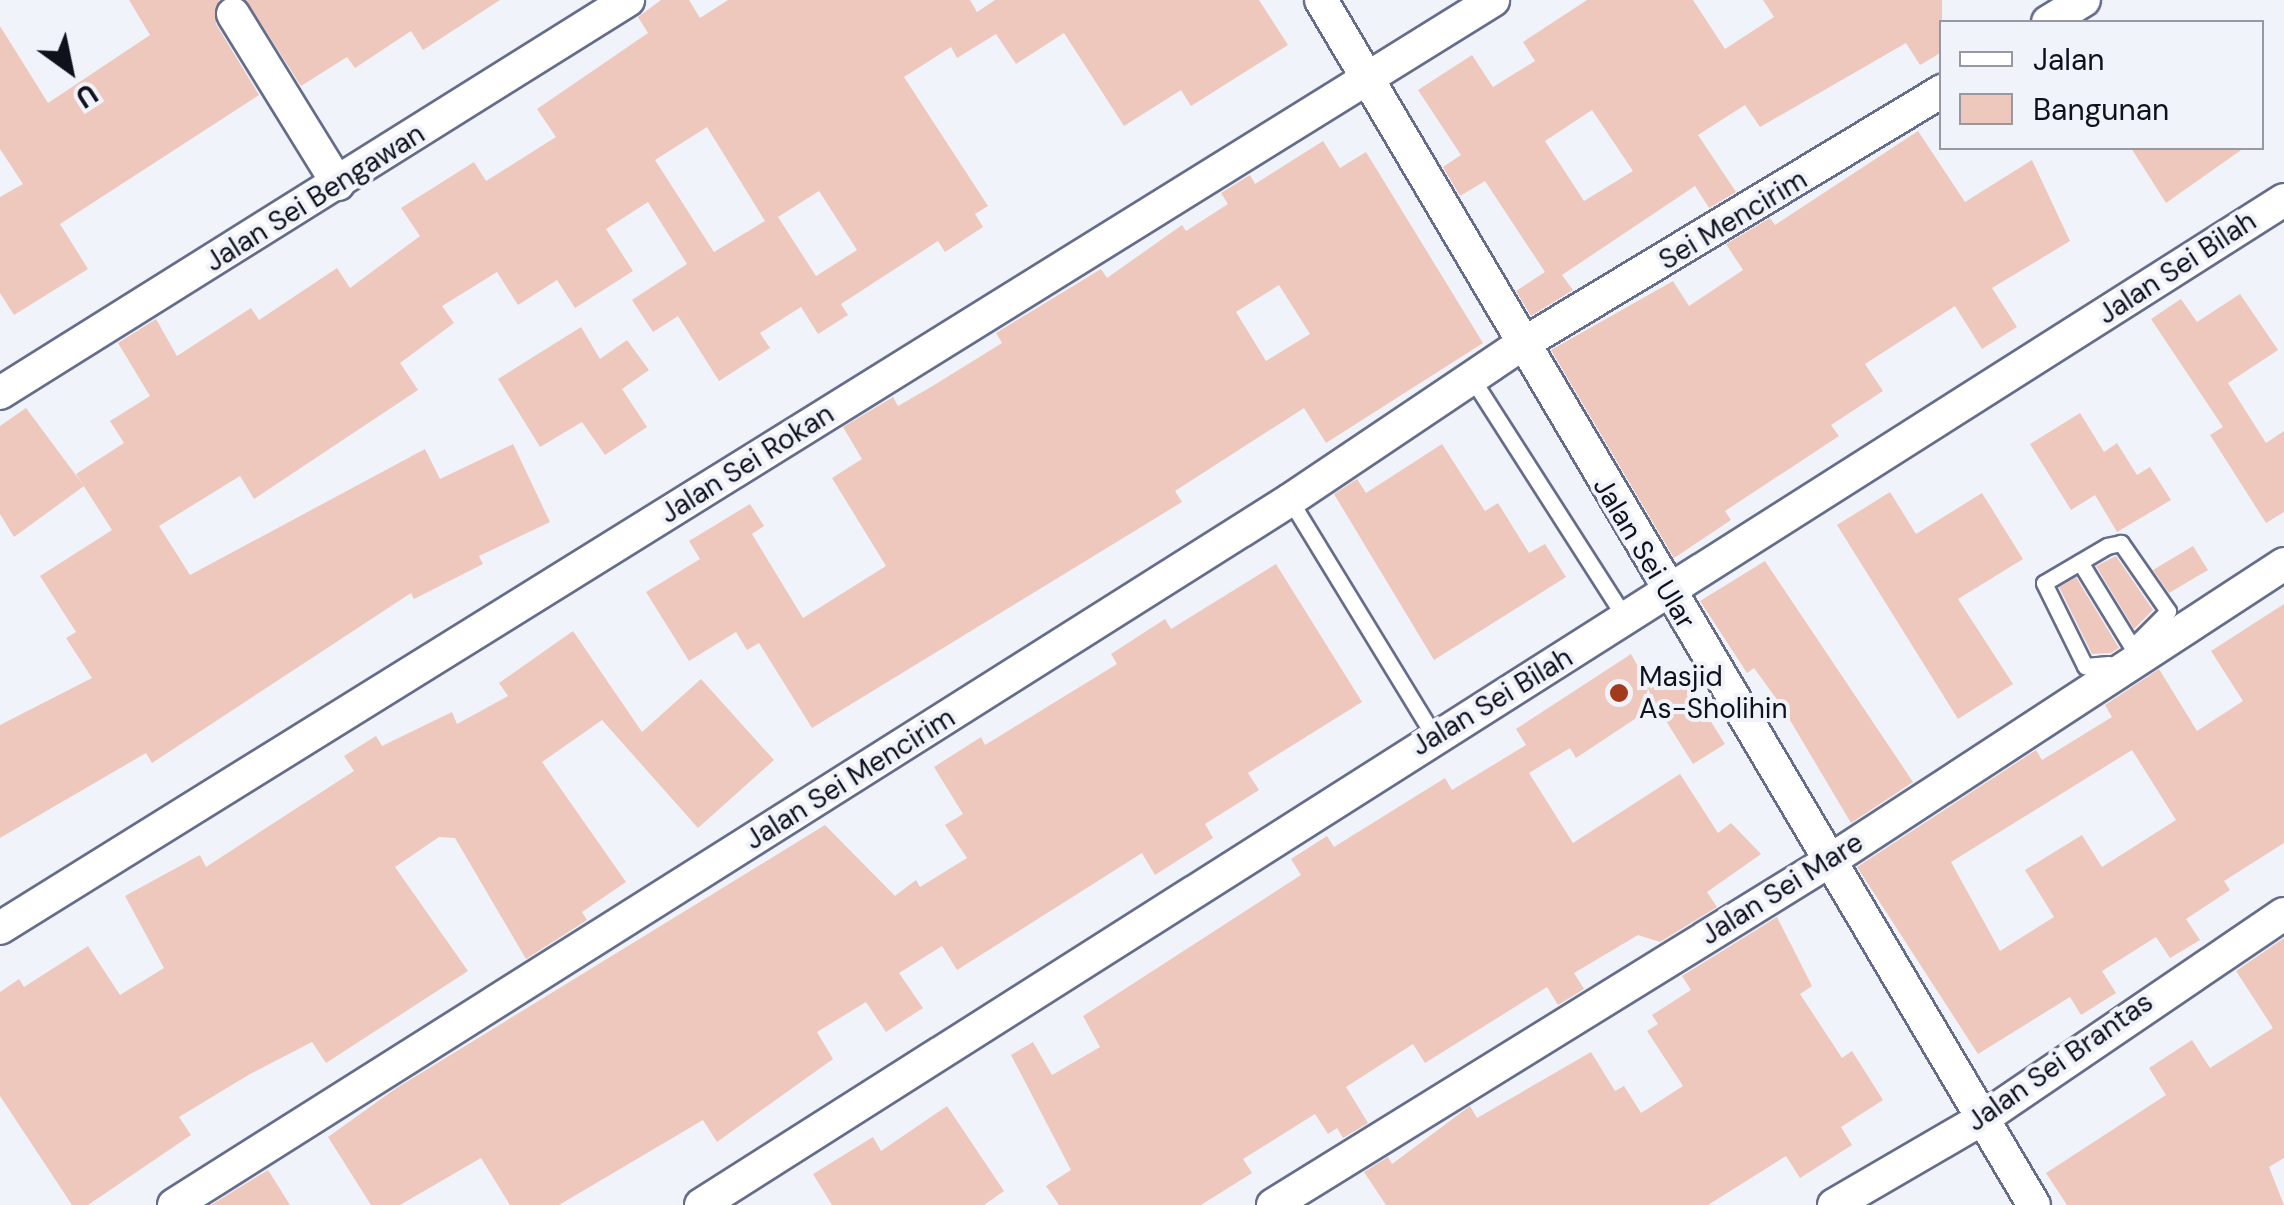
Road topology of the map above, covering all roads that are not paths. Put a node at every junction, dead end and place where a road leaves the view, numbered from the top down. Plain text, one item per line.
1 (628, 0) edge
2 (1321, 0) edge
3 (1493, 0) edge
4 (2084, 0) edge
5 (233, 14) dead end
6 (2051, 20) edge
7 (1370, 78) junction
8 (1939, 92) edge
9 (338, 184) junction
10 (2284, 200) edge
11 (1521, 345) junction
12 (1473, 380) junction
13 (0, 393) edge
14 (1290, 500) junction
15 (2080, 562) junction
16 (2284, 564) edge
17 (1668, 596) junction
18 (1627, 620) junction
19 (2135, 651) junction
20 (1434, 736) junction
21 (1831, 860) junction
22 (2284, 915) edge
23 (0, 928) edge
24 (1985, 1117) junction
25 (174, 1205) edge
26 (701, 1205) edge
27 (1272, 1205) edge
28 (1834, 1205) edge
29 (2034, 1205) edge

1 - 9 street, Jalan Sei Bengawan
2 - 7 street, Jalan Sei Ular
3 - 7 street, Jalan Sei Rokan
4 - 6 street
5 - 9 street
7 - 11 street, Jalan Sei Ular
7 - 23 street, Jalan Sei Rokan
8 - 11 street, Sei Mencirim
9 - 13 street, Jalan Sei Bengawan
10 - 17 street, Jalan Sei Bilah
11 - 12 street, Jalan Sei Mencirim
11 - 17 street, Jalan Sei Ular
12 - 14 street, Jalan Sei Mencirim
12 - 18 lane
14 - 20 lane
14 - 25 street, Jalan Sei Mencirim
15 - 19 lane
15 - 19 lane
15 - 19 lane
16 - 19 street, Jalan Sei Mare
17 - 18 street, Jalan Sei Bilah
17 - 21 street, Jalan Sei Ular
18 - 20 street, Jalan Sei Bilah
19 - 21 street, Jalan Sei Mare
20 - 26 street, Jalan Sei Bilah
21 - 24 street, Jalan Sei Ular
21 - 27 street, Jalan Sei Mare
22 - 24 street, Jalan Sei Brantas
24 - 28 street, Jalan Sei Brantas
24 - 29 street, Jalan Sei Ular

